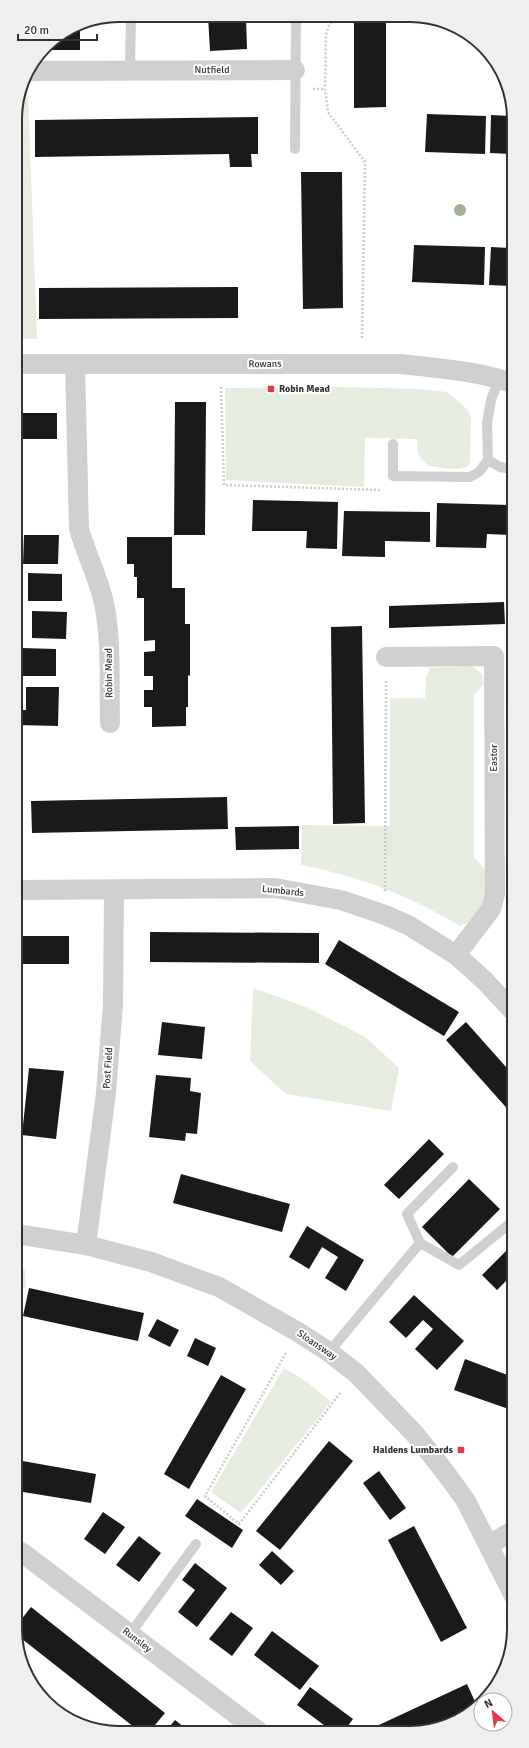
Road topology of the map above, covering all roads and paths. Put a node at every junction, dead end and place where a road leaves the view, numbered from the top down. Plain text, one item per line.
1 (131, 22) edge
2 (296, 22) edge
3 (332, 22) edge
4 (130, 69) junction
5 (295, 70) junction
6 (35, 71) edge
7 (295, 149) dead end
8 (22, 364) edge
9 (75, 364) junction
10 (361, 364) junction
11 (220, 365) junction
12 (506, 381) edge
13 (393, 444) dead end
14 (488, 460) junction
15 (507, 468) edge
16 (388, 490) dead end
17 (386, 658) joint
18 (110, 723) dead end
19 (22, 890) edge
20 (114, 890) junction
21 (385, 915) junction
22 (456, 955) junction
23 (507, 1005) edge
24 (453, 1167) dead end
25 (507, 1226) edge
26 (22, 1235) edge
27 (420, 1243) junction
28 (86, 1245) junction
29 (298, 1332) junction
30 (328, 1352) junction
31 (356, 1373) junction
32 (507, 1534) edge
33 (196, 1544) dead end
34 (489, 1545) junction
35 (22, 1553) edge
36 (507, 1582) edge
37 (130, 1634) junction
38 (251, 1726) edge

1 - 4 lane
2 - 5 lane
3 - 10 path
4 - 5 street, Nutfield
4 - 6 street, Nutfield
5 - 7 lane
8 - 9 street, Rowans
9 - 11 street, Rowans
9 - 18 street, Robin Mead
10 - 11 street, Rowans
10 - 12 street, Rowans
11 - 16 path
12 - 14 lane
13 - 14 lane
14 - 15 lane
17 - 21 path
17 - 22 street, Eastor
19 - 20 street, Lumbards
20 - 21 street, Lumbards
20 - 28 street, Post Field
21 - 22 street, Lumbards
22 - 23 street, Lumbards
24 - 27 lane
25 - 27 lane
26 - 28 street, Sloansway
27 - 30 lane
28 - 29 street, Sloansway
29 - 30 street, Sloansway
29 - 31 path
30 - 31 street, Sloansway
31 - 34 street, Sloansway
32 - 34 street
33 - 37 lane
34 - 36 street, Sloansway
35 - 37 street, Runsley
37 - 38 street, Runsley

